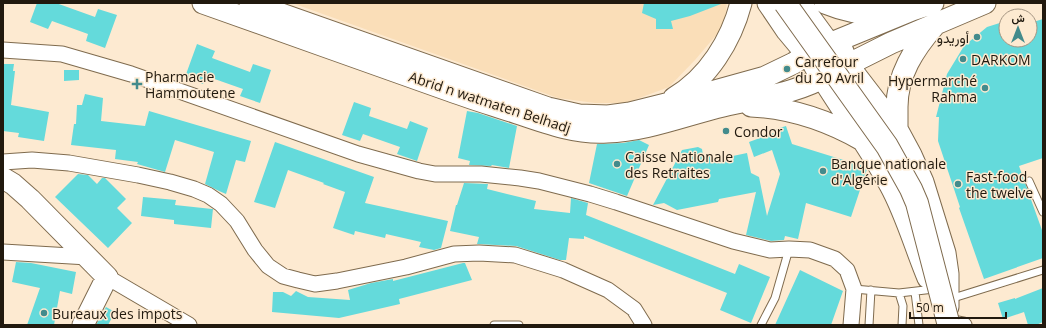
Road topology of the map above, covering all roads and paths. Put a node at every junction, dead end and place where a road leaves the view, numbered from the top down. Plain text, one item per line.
1 (203, 3) edge
2 (250, 3) edge
3 (741, 3) edge
4 (768, 3) edge
5 (785, 3) edge
6 (801, 3) edge
7 (825, 3) edge
8 (984, 3) edge
9 (912, 10) junction
10 (935, 13) edge
11 (3, 50) edge
12 (827, 60) junction
13 (660, 106) junction
14 (723, 106) junction
15 (897, 129) junction
16 (865, 142) junction
17 (3, 162) edge
18 (3, 178) edge
19 (1029, 182) dead end
20 (1043, 212) edge
21 (789, 249) junction
22 (3, 252) edge
23 (88, 257) junction
24 (1043, 270) edge
25 (108, 277) junction
26 (854, 289) junction
27 (870, 290) junction
28 (899, 293) junction
29 (932, 293) junction
30 (956, 323) edge
31 (83, 325) edge
32 (189, 325) edge
33 (494, 325) edge
34 (519, 325) edge
35 (644, 325) edge
36 (761, 325) edge
37 (850, 325) edge
38 (869, 325) edge
39 (902, 325) edge
40 (919, 325) edge

1 - 14 main road, Abrid n watmaten Belhadj
2 - 13 main road
3 - 13 main road
4 - 12 main road
5 - 30 main road, bridge
6 - 12 main road
7 - 9 main road
8 - 10 main road
9 - 10 main road
9 - 12 main road
10 - 12 main road
10 - 15 main road
11 - 21 street
12 - 13 main road
12 - 14 main road, Abrid n watmaten Belhadj
12 - 15 main road
12 - 16 main road
14 - 16 main road
15 - 29 main road
16 - 29 main road
17 - 35 street
18 - 23 main road
19 - 20 lane
21 - 26 street
21 - 36 lane
22 - 23 street
23 - 25 main road
24 - 29 lane
25 - 31 main road
25 - 32 street
26 - 27 lane
26 - 37 street
27 - 28 lane
27 - 38 lane
28 - 29 lane
28 - 39 lane
29 - 30 main road
29 - 40 lane
33 - 34 lane

